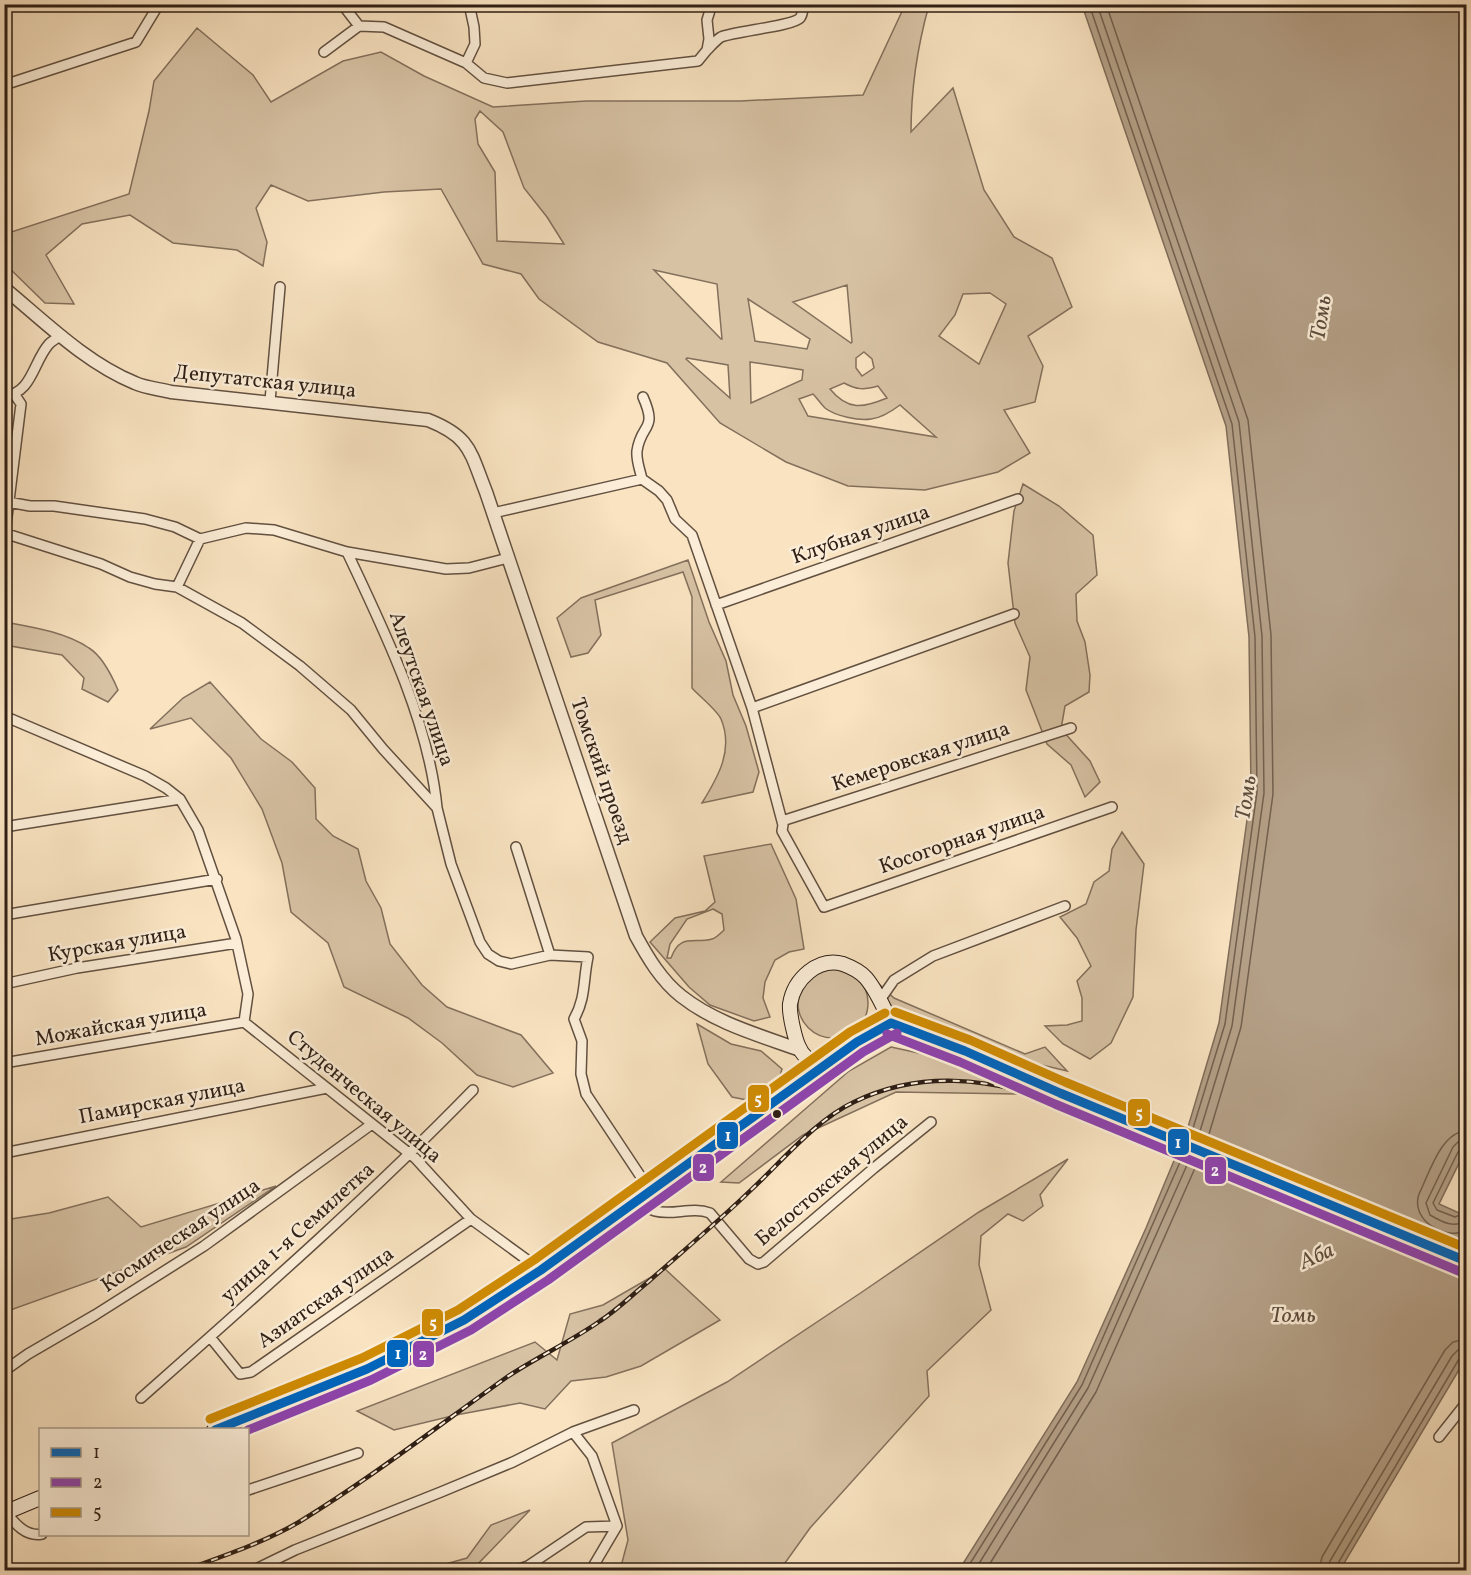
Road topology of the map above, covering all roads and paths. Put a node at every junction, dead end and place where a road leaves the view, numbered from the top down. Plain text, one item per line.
1 (159, 4) edge
2 (342, 4) edge
3 (469, 4) edge
4 (712, 4) edge
5 (802, 4) edge
6 (359, 26) junction
7 (707, 50) junction
8 (324, 52) dead end
9 (466, 63) junction
10 (4, 85) edge
11 (280, 287) dead end
12 (4, 288) edge
13 (61, 336) junction
14 (15, 395) junction
15 (4, 396) edge
16 (643, 397) dead end
17 (270, 401) junction
18 (469, 450) joint
19 (642, 479) junction
20 (1018, 499) dead end
21 (8, 502) junction
22 (493, 513) junction
23 (5, 533) edge
24 (200, 538) junction
25 (347, 552) junction
26 (508, 558) junction
27 (177, 586) junction
28 (716, 605) junction
29 (1014, 614) dead end
30 (752, 708) junction
31 (4, 716) edge
32 (1071, 728) dead end
33 (180, 799) junction
34 (1112, 807) dead end
35 (437, 808) junction
36 (782, 823) junction
37 (4, 827) edge
38 (516, 847) dead end
39 (216, 879) junction
40 (1065, 906) dead end
41 (4, 915) edge
42 (237, 943) junction
43 (550, 955) junction
44 (4, 984) edge
45 (880, 1000) junction
46 (244, 1022) junction
47 (891, 1023) junction
48 (800, 1050) junction
49 (4, 1063) edge
50 (819, 1069) junction
51 (327, 1088) junction
52 (473, 1090) dead end
53 (931, 1122) dead end
54 (372, 1124) junction
55 (4, 1152) edge
56 (411, 1154) junction
57 (651, 1192) junction
58 (637, 1202) junction
59 (471, 1219) junction
60 (1467, 1261) edge
61 (541, 1270) junction
62 (210, 1337) junction
63 (4, 1371) edge
64 (141, 1398) dead end
65 (1467, 1403) edge
66 (634, 1410) dead end
67 (219, 1428) edge
68 (573, 1432) junction
69 (1439, 1437) dead end
70 (358, 1453) dead end
71 (249, 1490) edge
72 (39, 1498) edge
73 (5, 1513) edge
74 (617, 1526) junction
75 (39, 1535) edge
76 (254, 1570) edge
77 (517, 1570) edge
78 (591, 1570) edge

1 - 10 street
2 - 6 street
3 - 9 street
4 - 7 street
5 - 7 street
6 - 8 street
6 - 9 street
7 - 9 street
11 - 17 street
12 - 13 street, Депутатская улица
13 - 14 street
13 - 17 street, Депутатская улица
14 - 15 street
14 - 21 street
16 - 19 street
17 - 18 street, Депутатская улица
18 - 22 street, Томский проезд
19 - 22 street
19 - 28 street
20 - 28 street, Клубная улица
21 - 23 street
21 - 24 street
22 - 26 street, Томский проезд
23 - 27 street
24 - 25 street
24 - 27 street
25 - 26 street
25 - 35 street, Алеутская улица
26 - 48 street, Томский проезд
27 - 35 street
28 - 30 street
29 - 30 street
30 - 36 street
31 - 33 street
32 - 36 street, Кемеровская улица
33 - 37 street
33 - 39 street
34 - 36 street, Косогорная улица
35 - 43 street, Алеутская улица
38 - 43 street
39 - 41 street
39 - 42 street
40 - 45 street
42 - 44 street, Курская улица
42 - 46 street
43 - 57 street, Алеутская улица
45 - 47 main road
45 - 48 main road
46 - 49 street, Можайская улица
46 - 51 street, Студенческая улица
47 - 50 main road
47 - 60 main road
48 - 50 main road
50 - 57 main road
51 - 54 street, Студенческая улица
51 - 55 street, Памирская улица
52 - 56 street, улица 1-я Семилетка
53 - 58 street, Белостокская улица
54 - 56 street, Студенческая улица
54 - 63 street, Космическая улица
56 - 59 street, Студенческая улица
56 - 62 street, улица 1-я Семилетка
57 - 58 main road
58 - 61 main road
59 - 61 street, Студенческая улица
59 - 62 street, Азиатская улица
61 - 67 main road
62 - 64 street, улица 1-я Семилетка
65 - 69 street
66 - 68 street
68 - 74 street
68 - 76 street
70 - 71 street
72 - 73 main road
73 - 75 street
74 - 77 street
74 - 78 street

